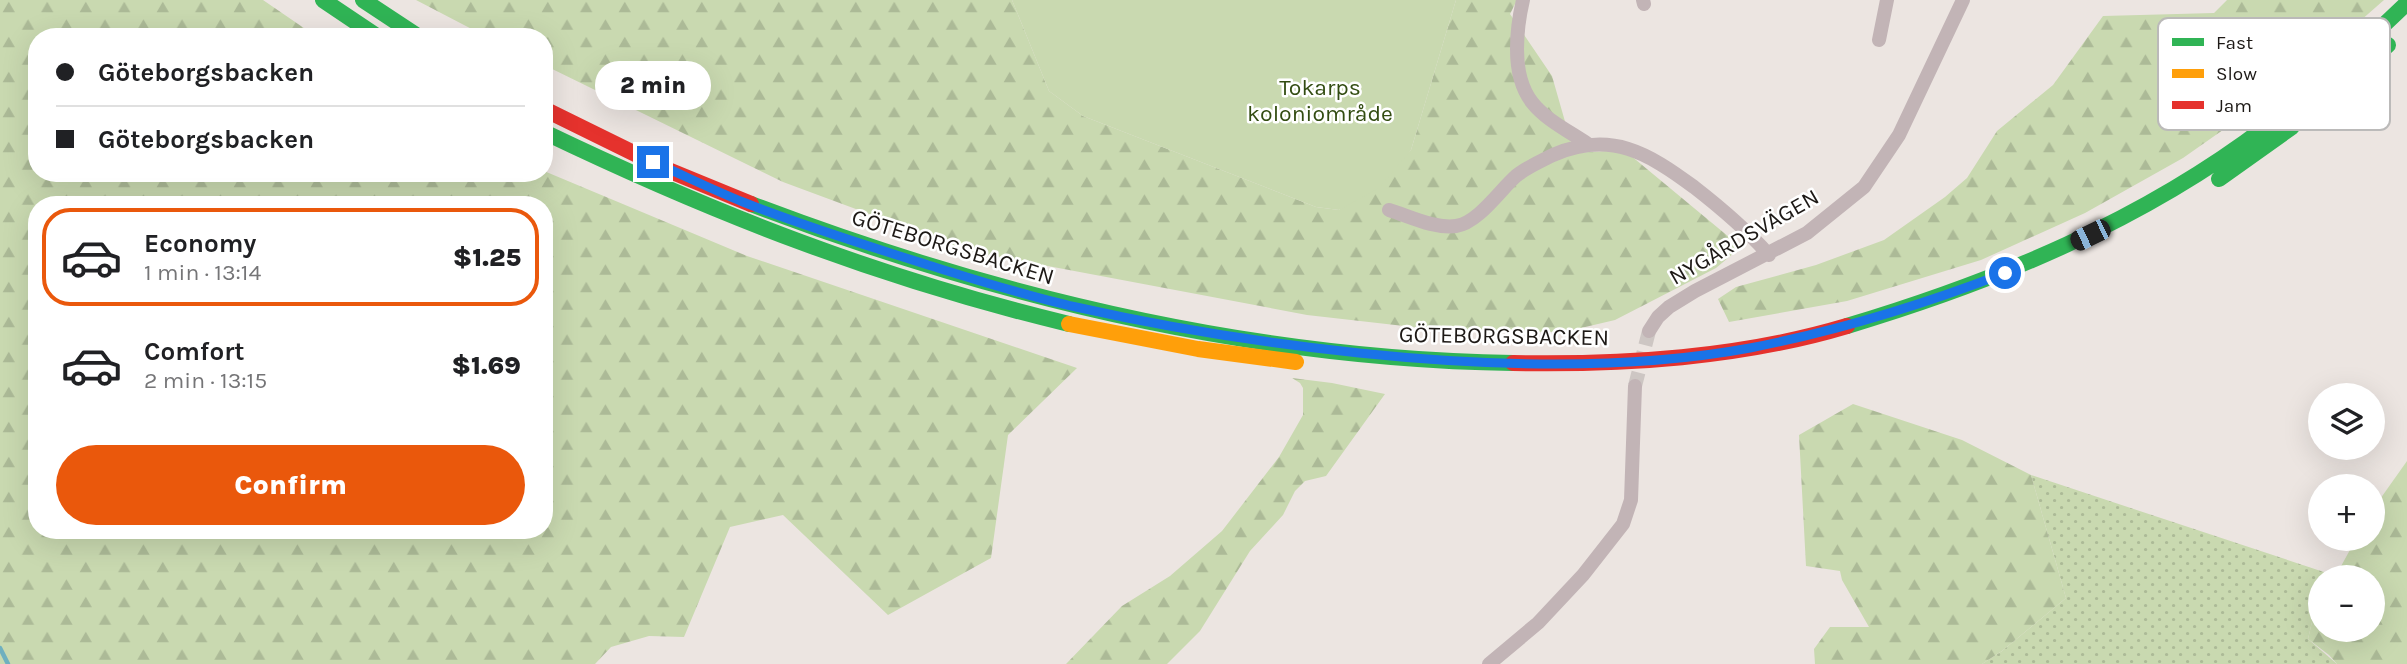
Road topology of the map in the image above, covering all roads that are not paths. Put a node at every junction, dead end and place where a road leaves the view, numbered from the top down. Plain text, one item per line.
1 (323, 0) edge
2 (363, 0) edge
3 (1523, 0) edge
4 (1887, 0) edge
5 (1963, 0) edge
6 (2407, 3) edge
7 (2390, 18) edge
8 (365, 28) edge
9 (405, 28) edge
10 (2398, 35) dead end
11 (1879, 40) dead end
12 (2390, 43) edge
13 (553, 113) edge
14 (2259, 130) edge
15 (2287, 130) edge
16 (553, 136) edge
17 (1588, 144) junction
18 (1389, 210) dead end
19 (2169, 210) dead end
20 (1769, 255) junction
21 (1649, 331) tunnel mouth
22 (1865, 337) dead end
23 (1455, 377) dead end
24 (1480, 378) dead end
25 (1634, 386) tunnel mouth
26 (1489, 664) edge

1 - 8 highway
2 - 9 highway
3 - 17 street
4 - 11 street
5 - 20 street, NYGÅRDSVÄGEN
6 - 7 highway, GÖTEBORGSBACKEN
10 - 12 highway
13 - 14 highway, GÖTEBORGSBACKEN
15 - 19 highway
16 - 23 highway, GÖTEBORGSBACKEN
17 - 18 street
17 - 20 street
20 - 21 street, NYGÅRDSVÄGEN
22 - 24 highway, GÖTEBORGSBACKEN
25 - 26 street

